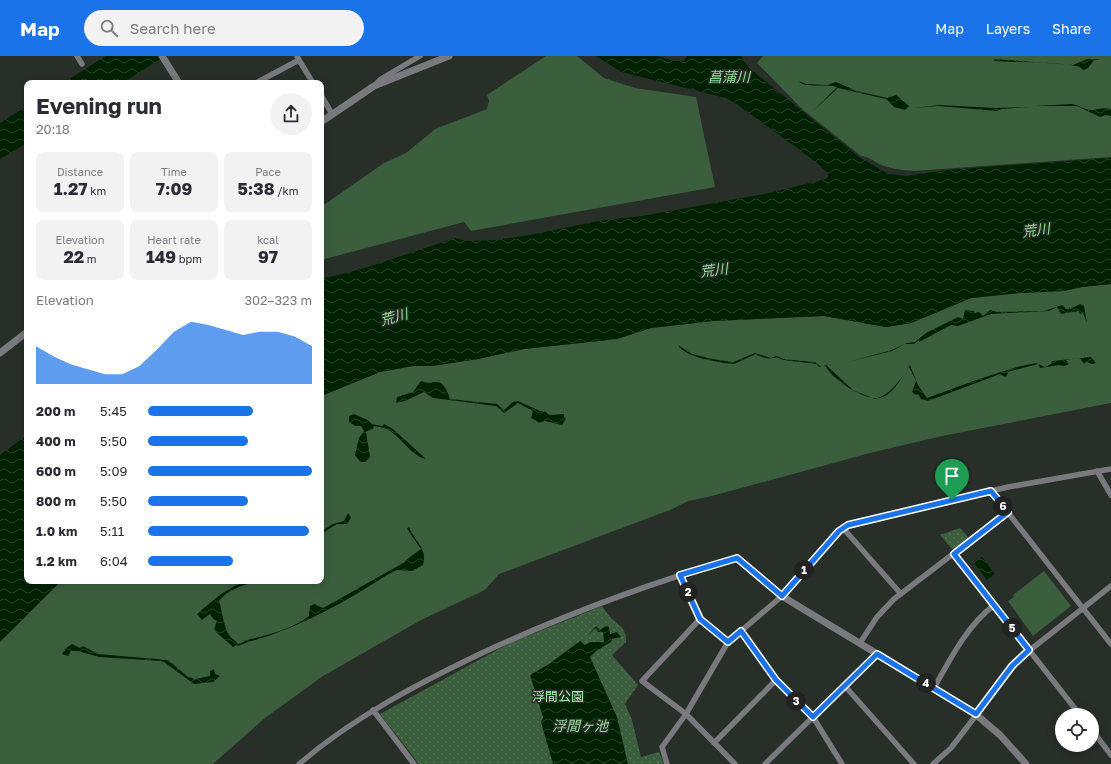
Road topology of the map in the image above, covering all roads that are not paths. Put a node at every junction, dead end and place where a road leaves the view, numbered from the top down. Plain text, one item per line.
1 (77, 56) edge
2 (420, 56) edge
3 (449, 56) edge
4 (164, 58) edge
5 (298, 58) edge
6 (82, 64) dead end
7 (177, 80) edge
8 (261, 80) edge
9 (311, 80) edge
10 (374, 86) junction
11 (324, 101) edge
12 (332, 114) junction
13 (324, 120) edge
14 (24, 334) edge
15 (0, 353) edge
16 (1111, 469) edge
17 (1097, 471) junction
18 (991, 491) junction
19 (1111, 495) edge
20 (1008, 512) junction
21 (843, 528) junction
22 (954, 554) junction
23 (737, 558) joint
24 (680, 575) junction
25 (1111, 586) edge
26 (901, 594) junction
27 (782, 596) junction
28 (994, 605) junction
29 (1083, 608) junction
30 (700, 619) junction
31 (741, 631) junction
32 (728, 642) junction
33 (860, 643) junction
34 (1111, 644) edge
35 (1029, 650) junction
36 (877, 654) junction
37 (776, 680) junction
38 (844, 685) junction
39 (934, 688) junction
40 (1075, 708) edge
41 (373, 710) junction
42 (686, 714) junction
43 (976, 714) junction
44 (813, 717) junction
45 (1099, 739) edge
46 (714, 743) junction
47 (1111, 755) edge
48 (412, 763) edge
49 (299, 764) edge
50 (667, 764) edge
51 (735, 764) edge
52 (765, 764) edge
53 (842, 764) edge
54 (914, 764) edge
55 (933, 764) edge
56 (1026, 764) edge

1 - 6 street
2 - 10 street
3 - 10 street
4 - 7 street
5 - 8 street
5 - 9 street
10 - 12 street
11 - 12 street
12 - 13 street
14 - 15 street
16 - 17 street
17 - 18 street
17 - 19 street
18 - 20 street
18 - 21 street
20 - 22 street
20 - 29 street
21 - 26 street
21 - 27 street
22 - 26 street
22 - 28 street
23 - 24 street
23 - 27 street
24 - 30 street
24 - 41 street
25 - 29 street
26 - 33 street
27 - 31 street
27 - 33 street
28 - 35 street
28 - 39 street
29 - 34 street
29 - 35 street
30 - 32 street
30 - 42 street
31 - 32 street
31 - 37 street
32 - 42 street
33 - 36 street
35 - 40 street
35 - 43 street
36 - 38 street
36 - 39 street
37 - 44 street
37 - 46 street
38 - 44 street
38 - 54 street
39 - 43 street
41 - 48 street
41 - 49 street
42 - 46 street
42 - 50 street
43 - 55 street
43 - 56 street
44 - 52 street
44 - 53 street
45 - 47 street
46 - 51 street

